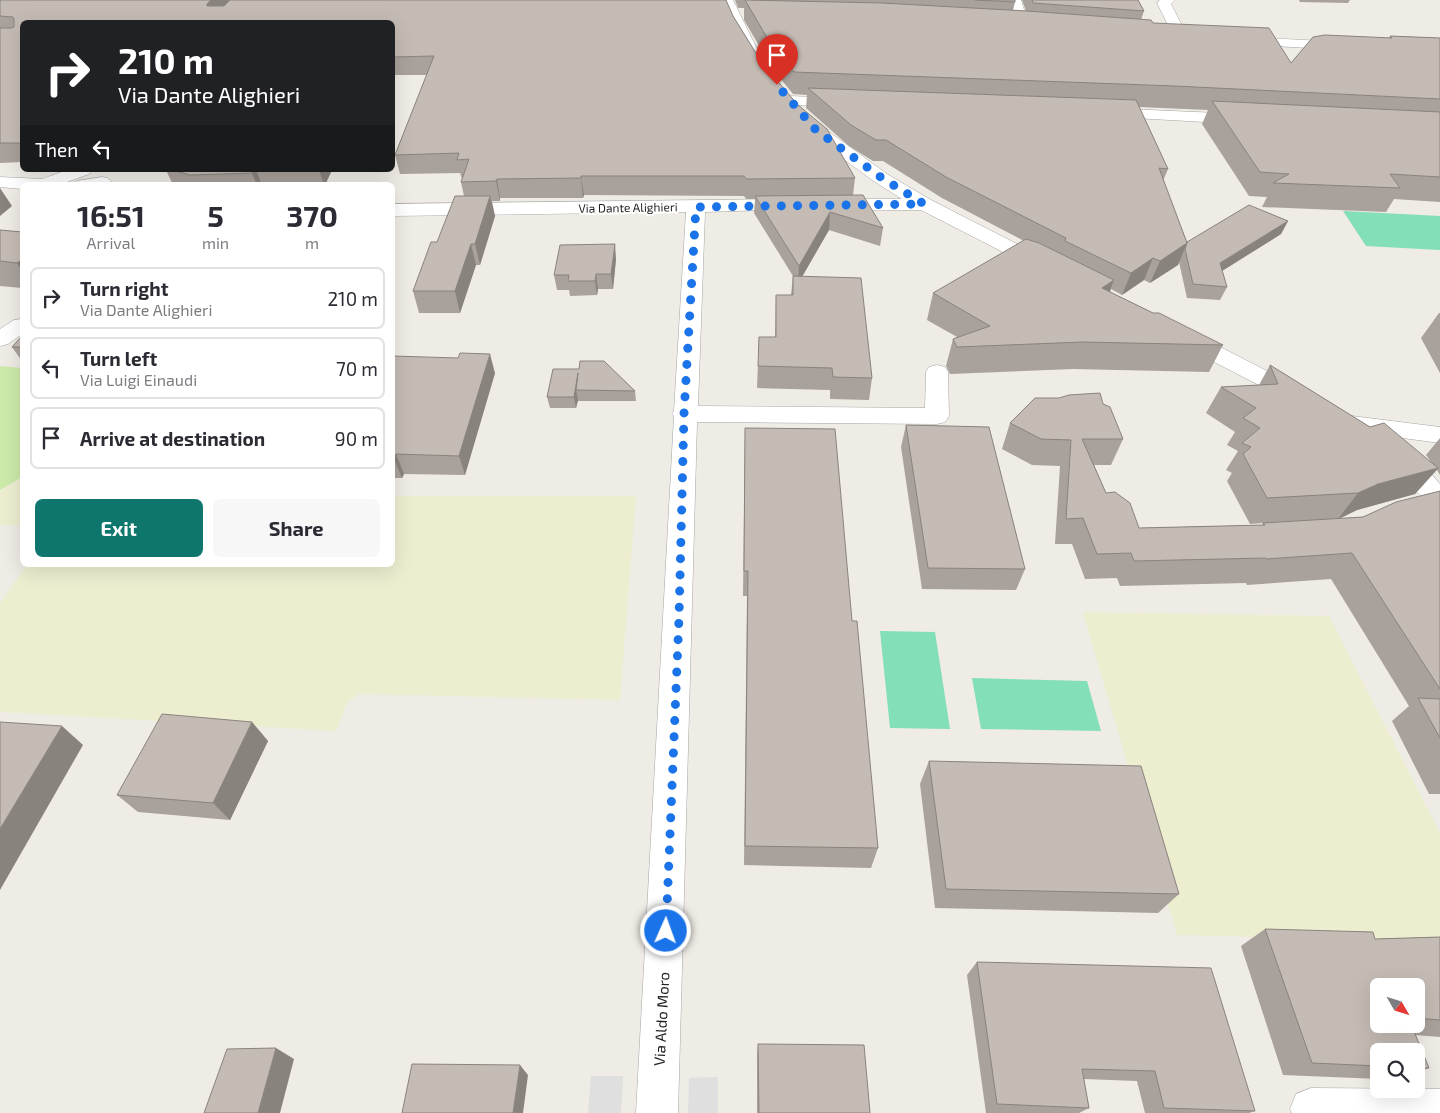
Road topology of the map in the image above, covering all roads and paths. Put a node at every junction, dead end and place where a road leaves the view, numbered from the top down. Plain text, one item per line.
1 (1014, 0) edge
2 (1168, 0) edge
3 (729, 7) edge
4 (752, 15) edge
5 (1003, 25) edge
6 (1163, 36) edge
7 (1231, 40) edge
8 (1360, 47) edge
9 (759, 62) edge
10 (777, 85) edge
11 (789, 101) junction
12 (857, 103) edge
13 (1090, 112) edge
14 (1255, 120) edge
15 (78, 172) edge
16 (0, 182) edge
17 (51, 182) edge
18 (20, 183) edge
19 (924, 204) junction
20 (696, 207) junction
21 (395, 210) edge
22 (1064, 276) edge
23 (20, 326) edge
24 (1168, 330) edge
25 (0, 339) edge
26 (937, 372) dead end
27 (684, 414) junction
28 (1335, 415) junction
29 (1440, 435) edge
30 (1440, 500) edge
31 (1412, 507) edge
32 (1311, 1109) dead end
33 (1440, 1110) edge
34 (657, 1113) edge

1 - 5 street
2 - 6 street
3 - 4 street
3 - 9 street
7 - 8 street
10 - 11 street
11 - 12 street
11 - 19 street
13 - 14 street
15 - 17 street
16 - 18 street
19 - 20 street, Via Dante Alighieri
19 - 22 street
20 - 21 street, Via Dante Alighieri
20 - 27 street, Via Aldo Moro
23 - 25 street
24 - 28 street
26 - 27 street
27 - 34 street, Via Aldo Moro
28 - 29 street
28 - 30 street
30 - 31 street
32 - 33 street

